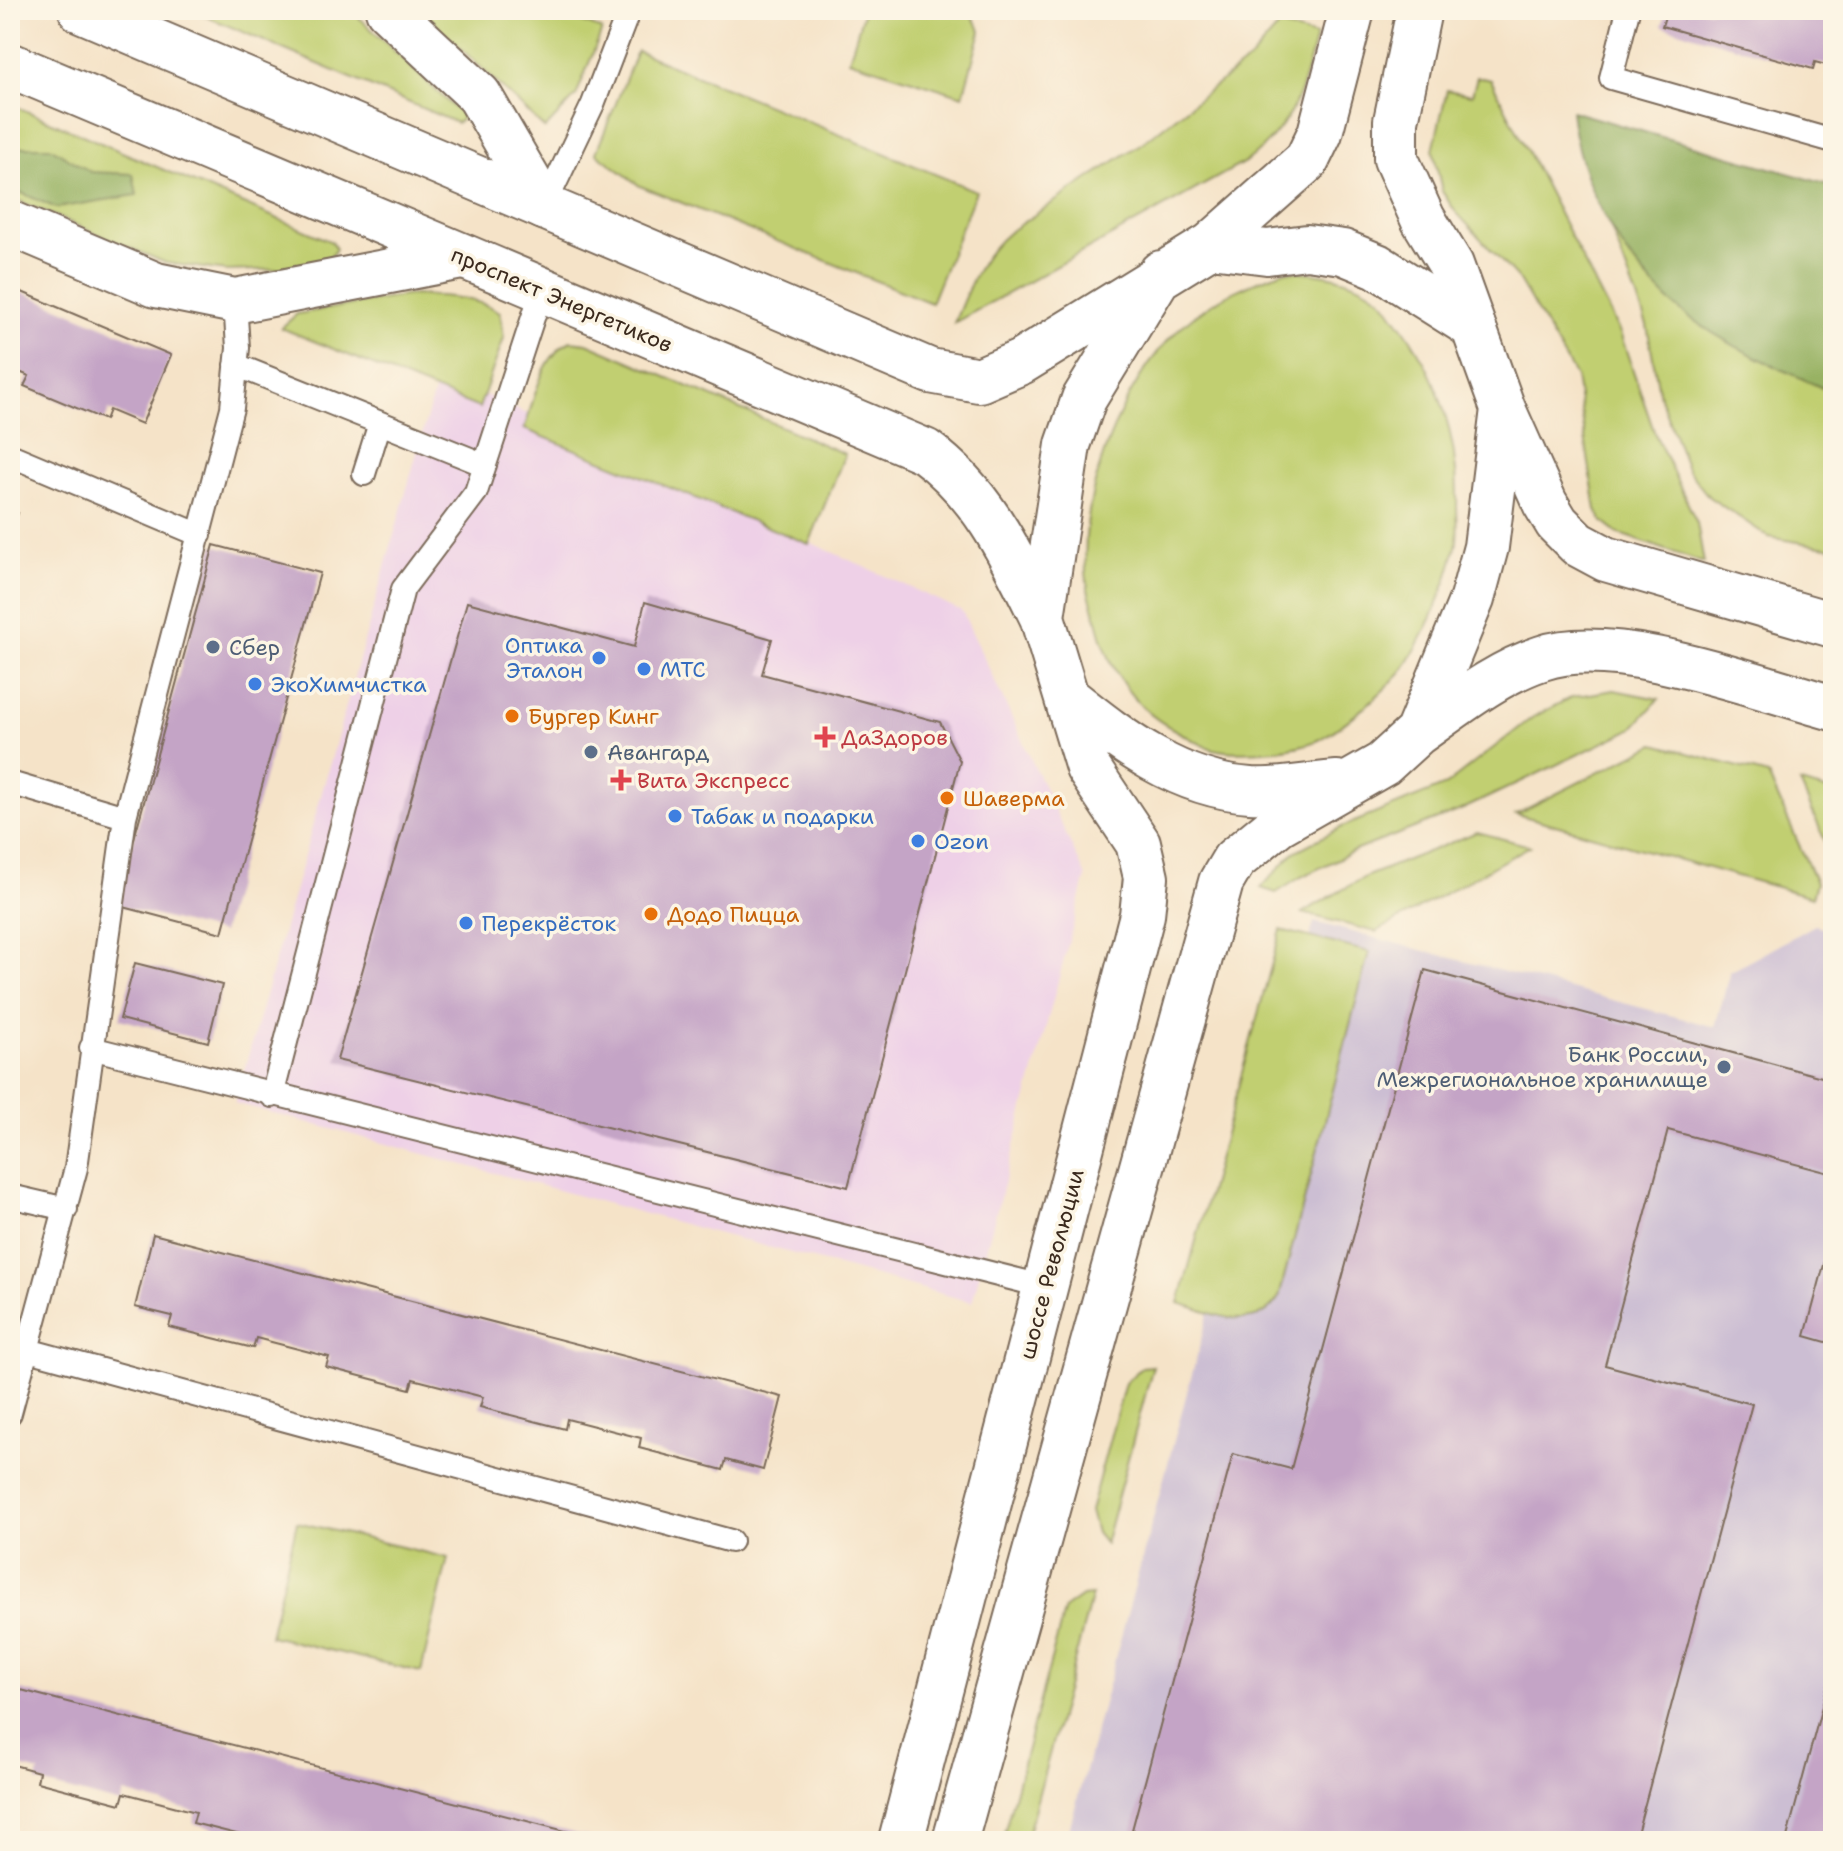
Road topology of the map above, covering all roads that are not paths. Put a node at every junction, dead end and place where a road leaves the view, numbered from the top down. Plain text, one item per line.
1 (81, 10) edge
2 (388, 10) edge
3 (629, 10) edge
4 (1352, 10) edge
5 (1419, 10) edge
6 (1628, 10) edge
7 (10, 65) edge
8 (1833, 141) edge
9 (544, 207) junction
10 (10, 223) edge
11 (1211, 245) junction
12 (462, 257) junction
13 (1161, 273) junction
14 (542, 290) junction
15 (235, 301) junction
16 (1472, 326) junction
17 (236, 365) junction
18 (1503, 409) junction
19 (380, 423) junction
20 (10, 455) edge
21 (485, 465) junction
22 (364, 474) dead end
23 (200, 535) junction
24 (1042, 617) junction
25 (1833, 625) edge
26 (1069, 699) junction
27 (1833, 708) edge
28 (1417, 733) junction
29 (1347, 782) junction
30 (10, 783) edge
31 (125, 817) junction
32 (91, 1048) junction
33 (272, 1096) junction
34 (10, 1196) edge
35 (66, 1209) junction
36 (1046, 1287) junction
37 (28, 1350) junction
38 (10, 1413) edge
39 (731, 1541) dead end
40 (901, 1841) edge
41 (955, 1841) edge

1 - 9 main road
2 - 9 main road
3 - 9 lane
4 - 11 main road, шоссе Революции
5 - 16 main road
6 - 8 lane
7 - 12 main road, проспект Энергетиков
9 - 13 main road
10 - 15 main road
11 - 13 main road, шоссе Революции
11 - 16 main road
12 - 14 main road, проспект Энергетиков
12 - 15 main road
13 - 24 main road, шоссе Революции
14 - 21 lane
14 - 24 main road, проспект Энергетиков
15 - 17 lane
16 - 18 main road
17 - 19 lane
17 - 23 lane
18 - 25 main road
18 - 28 main road
19 - 21 lane
19 - 22 lane
20 - 23 lane
21 - 33 lane
23 - 31 lane
24 - 26 main road, шоссе Революции
26 - 29 main road
26 - 36 main road, шоссе Революции
27 - 28 main road
28 - 29 main road
29 - 41 main road
30 - 31 lane
31 - 32 lane
32 - 33 lane
32 - 35 lane
33 - 36 lane
34 - 35 lane
35 - 37 lane
36 - 40 main road, шоссе Революции
37 - 38 lane
37 - 39 lane

